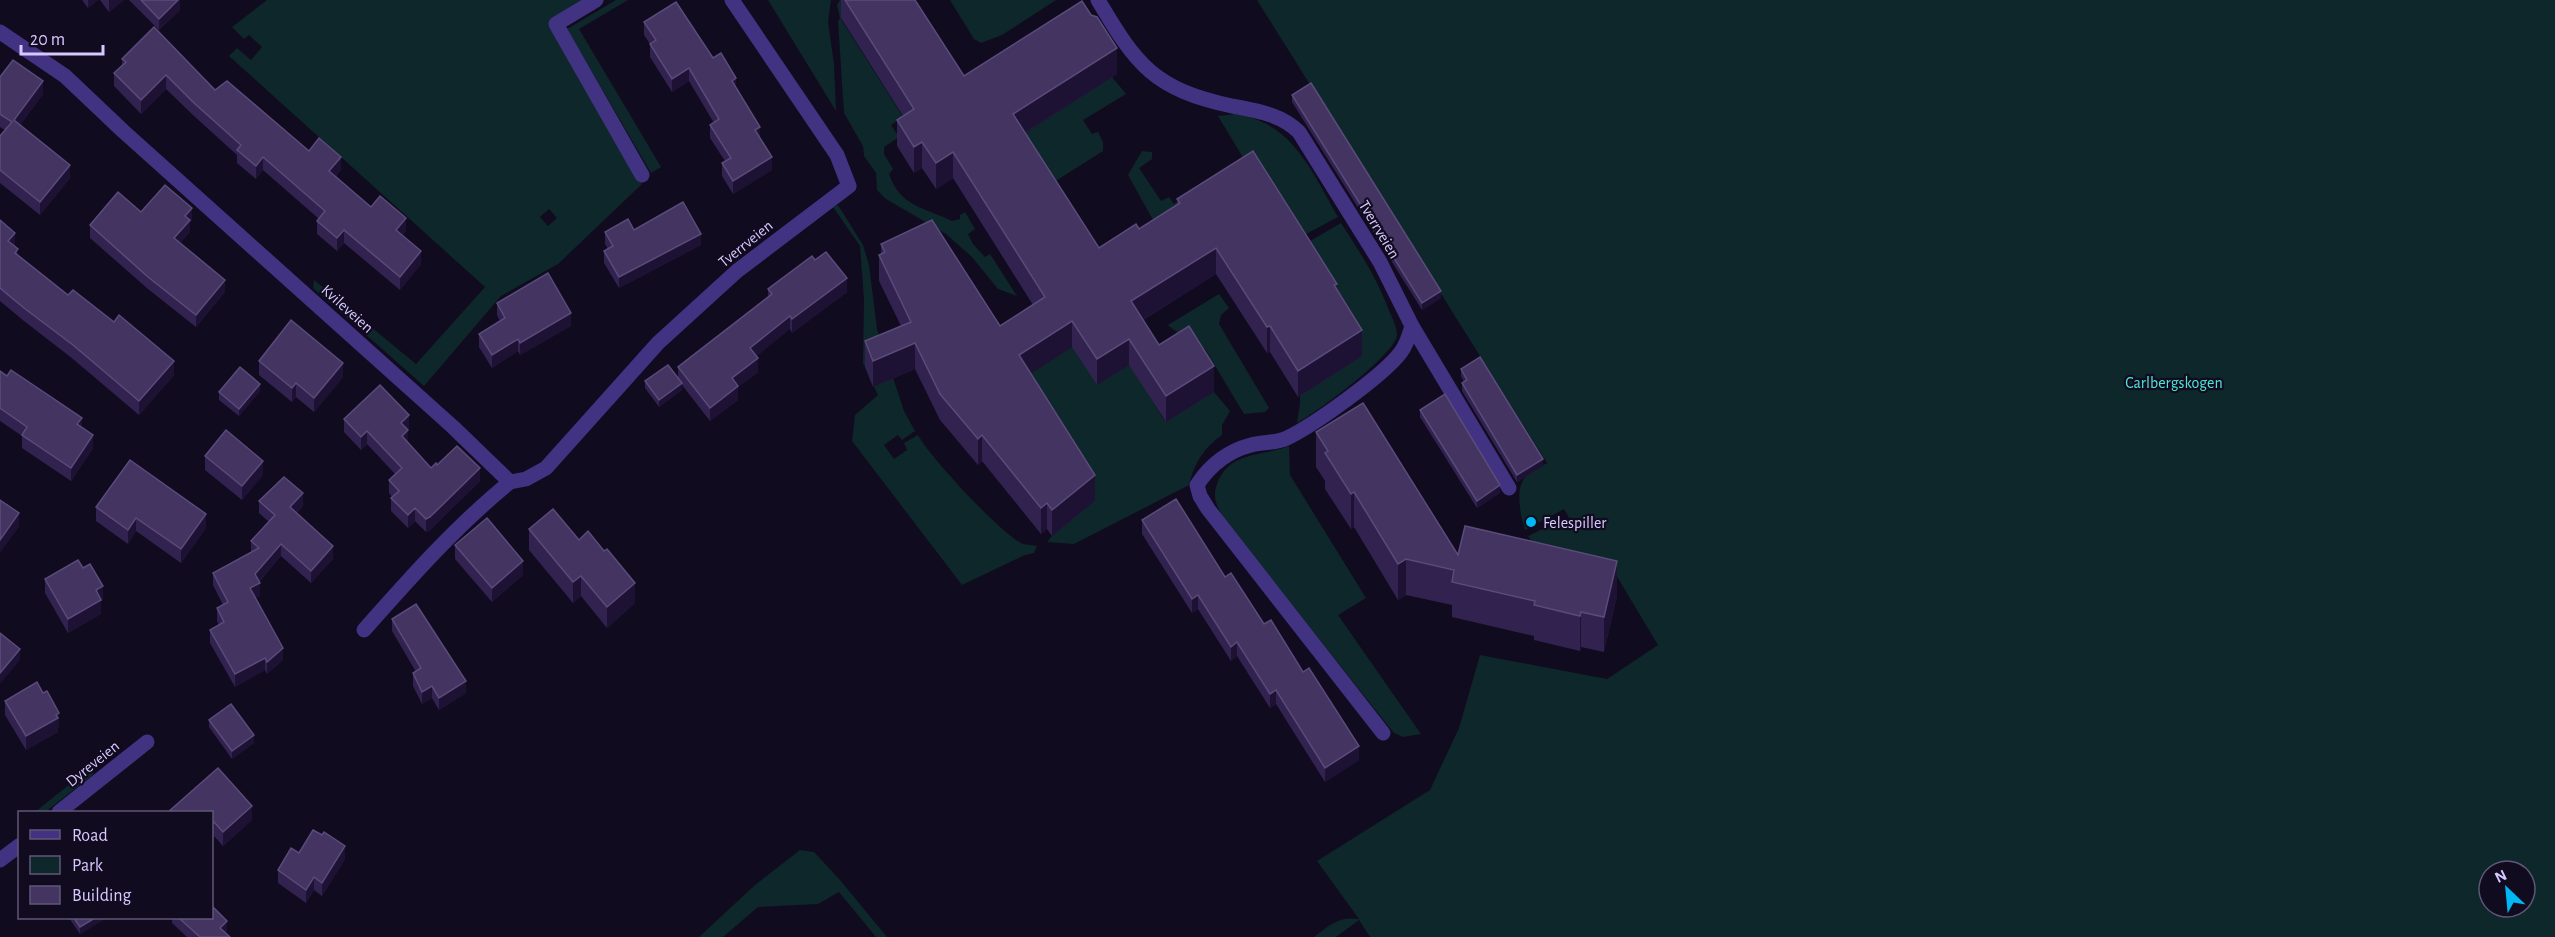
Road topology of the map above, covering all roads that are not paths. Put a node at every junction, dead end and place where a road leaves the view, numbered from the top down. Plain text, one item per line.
1 (596, 0) edge
2 (732, 0) edge
3 (1098, 0) edge
4 (0, 32) edge
5 (642, 174) dead end
6 (1412, 326) junction
7 (510, 482) junction
8 (1509, 488) dead end
9 (364, 630) dead end
10 (1383, 733) dead end
11 (147, 742) dead end
12 (61, 811) edge
13 (18, 847) edge
14 (0, 861) edge

1 - 5 street
2 - 7 street, Tverrveien
3 - 6 street, Tverrveien
4 - 7 street, Kvileveien
6 - 8 street, Tverrveien
6 - 10 street
7 - 9 street
11 - 12 street, Dyreveien
13 - 14 street

